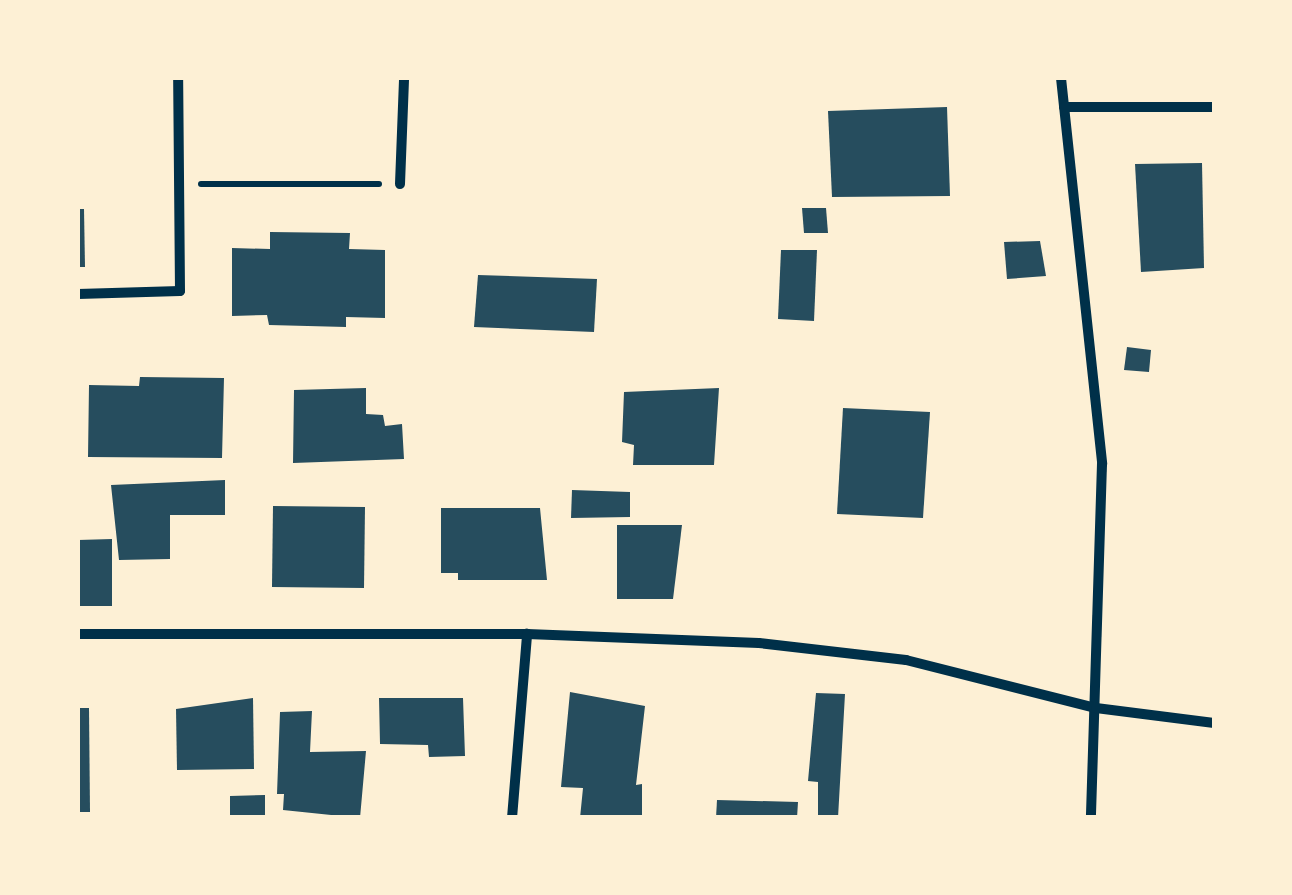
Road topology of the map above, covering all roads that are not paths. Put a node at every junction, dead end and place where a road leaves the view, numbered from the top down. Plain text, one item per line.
1 (178, 78) edge
2 (404, 78) edge
3 (1062, 78) edge
4 (1064, 107) junction
5 (1214, 107) edge
6 (400, 184) road end
7 (78, 294) edge
8 (78, 634) edge
9 (527, 634) junction
10 (1096, 708) junction
11 (1214, 724) edge
12 (512, 818) edge
13 (1091, 818) edge

1 - 7 street
2 - 6 street
3 - 4 street
4 - 5 street
4 - 10 street
8 - 9 street
9 - 10 street
9 - 12 street
10 - 11 street
10 - 13 street

